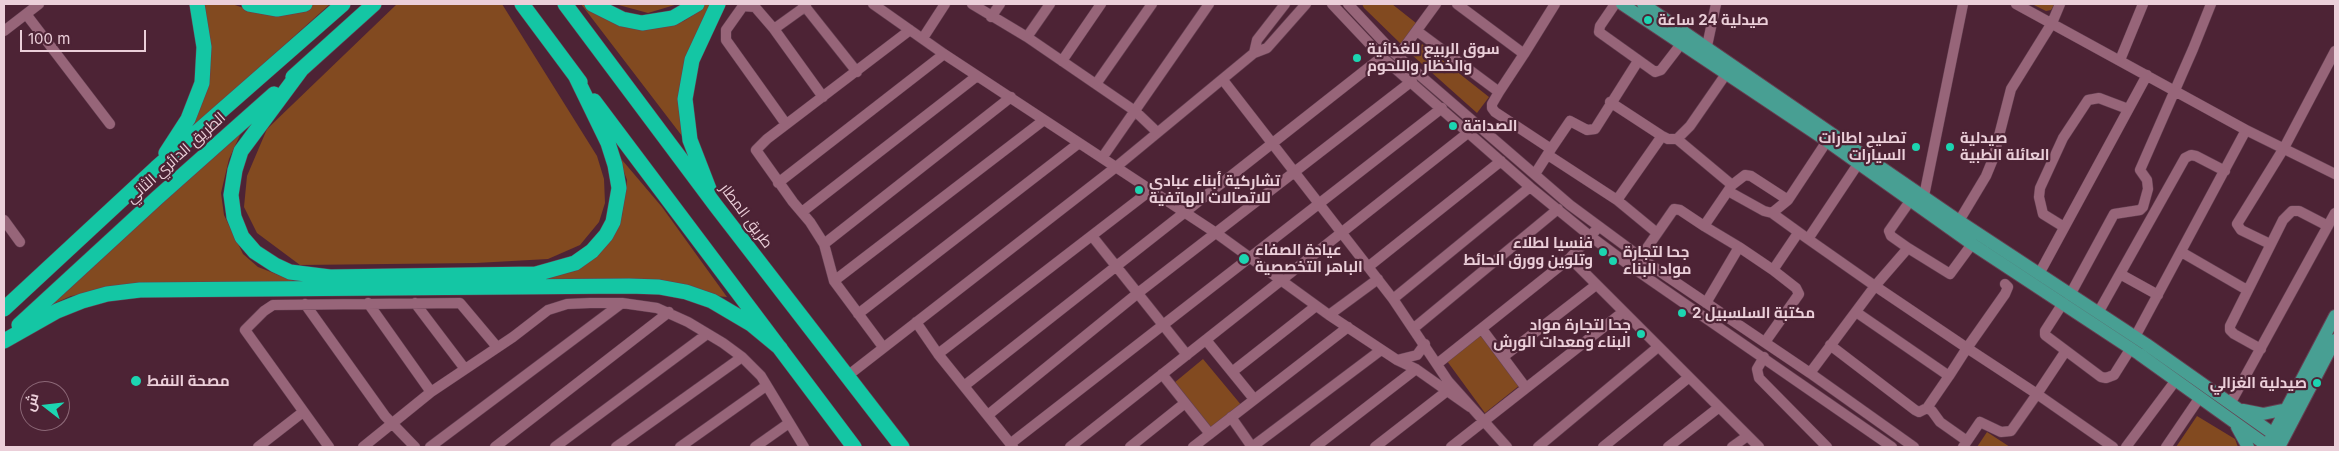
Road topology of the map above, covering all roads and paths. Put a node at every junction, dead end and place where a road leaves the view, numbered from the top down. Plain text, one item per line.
1 (39, 4) edge
2 (197, 4) edge
3 (250, 4) edge
4 (305, 4) edge
5 (343, 4) edge
6 (374, 4) edge
7 (522, 4) edge
8 (565, 4) edge
9 (592, 4) edge
10 (697, 4) edge
11 (718, 4) edge
12 (873, 4) edge
13 (945, 4) edge
14 (972, 4) edge
15 (1000, 4) edge
16 (1050, 4) edge
17 (1101, 4) edge
18 (1152, 4) edge
19 (1208, 4) edge
20 (1275, 4) edge
21 (1285, 4) edge
22 (1306, 4) edge
23 (1332, 4) edge
24 (1348, 4) edge
25 (1436, 4) edge
26 (1457, 4) edge
27 (1554, 4) edge
28 (1615, 4) edge
29 (1622, 4) edge
30 (1643, 4) edge
31 (1716, 4) edge
32 (1963, 4) edge
33 (2016, 4) edge
34 (2060, 4) edge
35 (2143, 4) edge
36 (2211, 4) edge
37 (805, 5) edge
38 (1356, 9) edge
39 (26, 14) junction
40 (991, 17) junction
41 (2052, 23) junction
42 (1269, 25) junction
43 (774, 29) junction
44 (910, 30) junction
45 (4, 31) edge
46 (1417, 31) junction
47 (1028, 37) junction
48 (923, 38) junction
49 (1681, 44) junction
50 (1707, 46) junction
51 (2335, 51) edge
52 (1254, 53) junction
53 (944, 54) junction
54 (1524, 54) junction
55 (1398, 56) junction
56 (1382, 57) junction
57 (2120, 60) junction
58 (1062, 61) junction
59 (1638, 61) junction
60 (301, 70) junction
61 (857, 72) junction
62 (1726, 74) junction
63 (575, 75) junction
64 (2147, 75) junction
65 (977, 76) junction
66 (1223, 80) junction
67 (1412, 81) junction
68 (1748, 81) junction
69 (1096, 84) junction
70 (2173, 91) junction
71 (1499, 92) junction
72 (823, 97) junction
73 (1011, 97) junction
74 (1610, 102) junction
75 (1442, 108) junction
76 (2128, 109) junction
77 (1135, 111) junction
78 (1044, 120) junction
79 (110, 124) dead end
80 (786, 124) junction
81 (2246, 130) junction
82 (1157, 132) junction
83 (1469, 132) junction
84 (1662, 136) junction
85 (1677, 139) junction
86 (1827, 141) junction
87 (1079, 143) junction
88 (1272, 144) junction
89 (2284, 148) junction
90 (1550, 152) junction
91 (1102, 158) junction
92 (1501, 161) junction
93 (1858, 164) junction
94 (1116, 167) junction
95 (156, 168) junction
96 (2225, 171) junction
97 (1296, 172) junction
98 (1534, 174) junction
99 (2335, 174) edge
100 (778, 182) junction
101 (1530, 186) junction
102 (1730, 188) junction
103 (1151, 190) junction
104 (1924, 196) junction
105 (1617, 200) junction
106 (1788, 200) junction
107 (1910, 201) junction
108 (1319, 204) junction
109 (716, 206) junction
110 (1558, 209) junction
111 (802, 212) junction
112 (1772, 213) junction
113 (2335, 213) edge
114 (1184, 214) junction
115 (4, 220) edge
116 (1959, 221) junction
117 (1704, 226) junction
118 (2328, 226) junction
119 (1599, 227) junction
120 (2064, 227) junction
121 (1216, 233) junction
122 (1342, 233) junction
123 (1657, 233) junction
124 (1798, 233) junction
125 (1092, 236) junction
126 (1590, 236) junction
127 (1808, 239) junction
128 (20, 242) dead end
129 (824, 244) junction
130 (1972, 244) junction
131 (2270, 244) junction
132 (1739, 247) junction
133 (1908, 248) junction
134 (2183, 253) junction
135 (1250, 258) junction
136 (1570, 258) junction
137 (1640, 258) junction
138 (2012, 262) junction
139 (1114, 266) junction
140 (1368, 267) junction
141 (1773, 270) junction
142 (2039, 274) junction
143 (2120, 274) junction
144 (1378, 279) junction
145 (834, 281) junction
146 (1283, 281) junction
147 (1596, 284) junction
148 (2005, 284) dead end
149 (1875, 286) junction
150 (2247, 290) junction
151 (1138, 293) junction
152 (2158, 295) junction
153 (1394, 299) junction
154 (2067, 299) junction
155 (368, 303) junction
156 (414, 303) junction
157 (622, 303) junction
158 (1706, 303) junction
159 (304, 304) junction
160 (1316, 306) junction
161 (4, 309) edge
162 (669, 312) junction
163 (1623, 312) junction
164 (1856, 312) junction
165 (2098, 313) junction
166 (858, 314) junction
167 (1329, 315) junction
168 (2335, 316) edge
169 (916, 322) junction
170 (1162, 325) junction
171 (1348, 327) junction
172 (1414, 328) junction
173 (1482, 328) junction
174 (707, 334) junction
175 (4, 340) edge
176 (1206, 340) junction
177 (2335, 340) edge
178 (1765, 342) junction
179 (1425, 344) junction
180 (1830, 345) junction
181 (2138, 346) junction
182 (497, 347) junction
183 (883, 347) junction
184 (1658, 347) junction
185 (780, 348) junction
186 (1967, 348) junction
187 (2261, 349) junction
188 (1381, 350) junction
189 (2065, 352) junction
190 (938, 354) junction
191 (1187, 355) junction
192 (742, 357) junction
193 (1504, 357) junction
194 (1764, 357) junction
195 (1397, 360) junction
196 (1437, 364) junction
197 (465, 369) junction
198 (1416, 369) junction
199 (1232, 372) junction
200 (1810, 373) junction
201 (1162, 374) junction
202 (846, 376) junction
203 (1949, 376) junction
204 (1688, 378) junction
205 (2176, 380) junction
206 (766, 386) junction
207 (964, 386) junction
208 (1526, 388) junction
209 (1447, 391) junction
210 (431, 392) junction
211 (2037, 394) junction
212 (2200, 397) junction
213 (1254, 398) junction
214 (1185, 403) junction
215 (1470, 407) junction
216 (1718, 408) junction
217 (1927, 408) junction
218 (2286, 408) junction
219 (2232, 410) junction
220 (304, 412) junction
221 (988, 415) junction
222 (1231, 417) junction
223 (1484, 421) junction
224 (392, 422) junction
225 (789, 423) junction
226 (1893, 432) junction
227 (1210, 434) junction
228 (1746, 436) junction
229 (1504, 443) edge
230 (1965, 444) edge
231 (2273, 444) edge
232 (1889, 445) edge
233 (1012, 446) edge
234 (258, 447) edge
235 (329, 447) edge
236 (363, 447) edge
237 (415, 447) edge
238 (430, 447) edge
239 (495, 447) edge
240 (555, 447) edge
241 (616, 447) edge
242 (680, 447) edge
243 (755, 447) edge
244 (804, 447) edge
245 (854, 447) edge
246 (902, 447) edge
247 (1070, 447) edge
248 (1130, 447) edge
249 (1193, 447) edge
250 (1252, 447) edge
251 (1315, 447) edge
252 (1375, 447) edge
253 (1451, 447) edge
254 (1516, 447) edge
255 (1538, 447) edge
256 (1603, 447) edge
257 (1668, 447) edge
258 (1732, 447) edge
259 (1759, 447) edge
260 (1827, 447) edge
261 (1914, 447) edge
262 (2113, 447) edge
263 (2126, 447) edge
264 (2166, 447) edge
265 (2248, 447) edge

1 - 39 street
2 - 95 highway
3 - 4 highway
5 - 95 highway, الطريق الدائري الثاني
6 - 60 highway, الطريق الدائري الثاني
7 - 63 highway
8 - 109 highway, طريق المطار
9 - 10 highway
11 - 109 highway
12 - 44 street
13 - 48 street
14 - 40 street
15 - 40 street
16 - 47 street
17 - 58 street
18 - 69 street
19 - 77 street
20 - 42 street
21 - 42 street
22 - 52 street
23 - 56 street
24 - 38 street
25 - 46 street
26 - 54 street
27 - 54 street
28 - 59 street
29 - 49 main road
30 - 50 main road
31 - 50 street
32 - 104 street
33 - 41 street
34 - 41 street
35 - 57 street
36 - 70 street
37 - 43 street
37 - 61 street
38 - 55 street
39 - 45 street
39 - 79 street
40 - 47 street
41 - 57 street
41 - 116 street
42 - 52 street
43 - 72 street
43 - 80 street
44 - 48 street
44 - 61 street
46 - 55 street
46 - 71 street
47 - 58 street
48 - 53 street
49 - 59 street
49 - 62 main road
50 - 68 main road
51 - 89 street
52 - 66 street
53 - 65 street
53 - 100 street
54 - 71 street
55 - 98 street
56 - 67 street
56 - 88 street
57 - 64 street
58 - 69 street
59 - 74 street
60 - 63 highway
60 - 175 highway, الطريق الدائري الثاني
61 - 72 street
62 - 68 main road
62 - 85 street
63 - 185 highway
64 - 70 street
64 - 76 street
65 - 73 street
65 - 111 street
66 - 82 street
66 - 88 street
67 - 75 street
67 - 97 street
68 - 86 main road
68 - 104 main road
69 - 77 street
70 - 81 street
70 - 154 street
71 - 90 street
72 - 80 street
73 - 78 street
73 - 129 street
74 - 84 street
74 - 90 street
75 - 83 street
75 - 108 street
76 - 120 street
76 - 120 street
77 - 82 street
77 - 91 street
78 - 87 street
78 - 145 street
80 - 100 street
81 - 89 street
81 - 96 street
82 - 94 street
83 - 92 street
83 - 122 street
84 - 85 street
84 - 105 street
85 - 102 street
86 - 93 main road
86 - 106 street
87 - 91 street
87 - 166 street
88 - 97 street
88 - 114 street
89 - 99 street
89 - 131 street
90 - 98 street
90 - 105 street
91 - 94 street
92 - 101 street
92 - 140 street
93 - 107 main road
93 - 127 street
94 - 103 street
94 - 169 street
95 - 161 highway, الطريق الدائري الثاني
96 - 134 street
96 - 143 street
97 - 108 street
97 - 121 street
98 - 119 street
100 - 111 street
101 - 110 street
101 - 153 street
102 - 106 street
102 - 112 street
102 - 117 street
103 - 114 street
103 - 125 street
104 - 116 main road
105 - 123 street
106 - 112 street
107 - 130 main road
107 - 133 street
108 - 122 street
108 - 135 street
109 - 202 highway, طريق المطار
110 - 126 street
110 - 172 street
111 - 129 street
112 - 124 street
113 - 118 street
114 - 121 street
114 - 139 street
115 - 128 street
116 - 138 main road
117 - 123 street
117 - 132 street
118 - 131 street
118 - 187 street
119 - 126 street
119 - 137 street
120 - 142 street
121 - 135 street
121 - 151 street
122 - 140 street
122 - 146 street
123 - 137 street
124 - 127 street
124 - 141 street
125 - 139 street
125 - 190 street
126 - 136 street
126 - 194 street
127 - 149 street
129 - 145 street
130 - 133 street
130 - 138 main road
131 - 150 street
132 - 141 street
132 - 158 street
133 - 149 street
134 - 150 street
134 - 152 street
135 - 146 street
135 - 170 street
136 - 147 street
136 - 173 street
137 - 158 street
138 - 142 main road
138 - 154 main road
139 - 151 street
139 - 207 street
140 - 144 street
141 - 178 street
142 - 154 main road
143 - 152 street
143 - 165 street
144 - 153 street
144 - 167 street
145 - 166 street
146 - 160 street
146 - 176 street
147 - 163 street
147 - 193 street
148 - 186 street
149 - 164 street
149 - 186 street
150 - 187 street
151 - 170 street
151 - 221 street
152 - 181 street
153 - 172 street
154 - 165 main road
154 - 181 main road
154 - 189 street
155 - 156 street
155 - 159 street
155 - 210 street
156 - 182 street
156 - 197 street
157 - 162 street
157 - 182 street
157 - 238 street
158 - 178 street
159 - 220 street
159 - 224 street
160 - 167 street
160 - 199 street
162 - 174 street
162 - 239 street
163 - 184 street
163 - 208 street
164 - 180 street
164 - 203 street
165 - 181 main road
166 - 183 street
167 - 171 street
168 - 218 main road
169 - 183 street
169 - 190 street
170 - 191 street
170 - 233 street
171 - 188 street
171 - 213 street
172 - 179 street
173 - 193 street
173 - 196 street
174 - 192 street
174 - 240 street
175 - 185 highway
176 - 191 street
176 - 199 street
177 - 231 main road
178 - 200 street
179 - 195 street
179 - 196 street
180 - 200 street
180 - 217 street
181 - 189 street
181 - 205 main road
181 - 219 main road
182 - 197 street
183 - 202 street
184 - 204 street
184 - 255 street
185 - 245 highway
186 - 203 street
186 - 211 street
187 - 219 street
188 - 195 street
188 - 250 street
189 - 211 street
190 - 207 street
191 - 201 street
192 - 206 street
192 - 241 street
193 - 208 street
194 - 232 street
194 - 260 street
195 - 198 street
196 - 215 street
197 - 210 street
198 - 209 street
198 - 251 street
199 - 213 street
200 - 226 street
201 - 214 street
201 - 247 street
202 - 246 highway, طريق المطار
203 - 217 street
204 - 216 street
204 - 256 street
205 - 212 main road
205 - 263 street
206 - 225 street
206 - 242 street
207 - 221 street
208 - 223 street
209 - 215 street
209 - 252 street
210 - 224 street
211 - 230 street
211 - 262 street
212 - 219 main road
212 - 264 street
213 - 222 street
214 - 227 street
214 - 248 street
215 - 223 street
216 - 228 street
216 - 257 street
217 - 230 street
218 - 219 main road
218 - 231 main road
219 - 231 main road
219 - 265 main road
220 - 234 street
220 - 235 street
221 - 233 street
222 - 227 street
222 - 250 street
223 - 229 street
223 - 253 street
224 - 236 street
224 - 237 street
225 - 243 street
225 - 244 street
226 - 232 street
226 - 261 street
227 - 249 street
228 - 258 street
228 - 259 street
229 - 254 street

